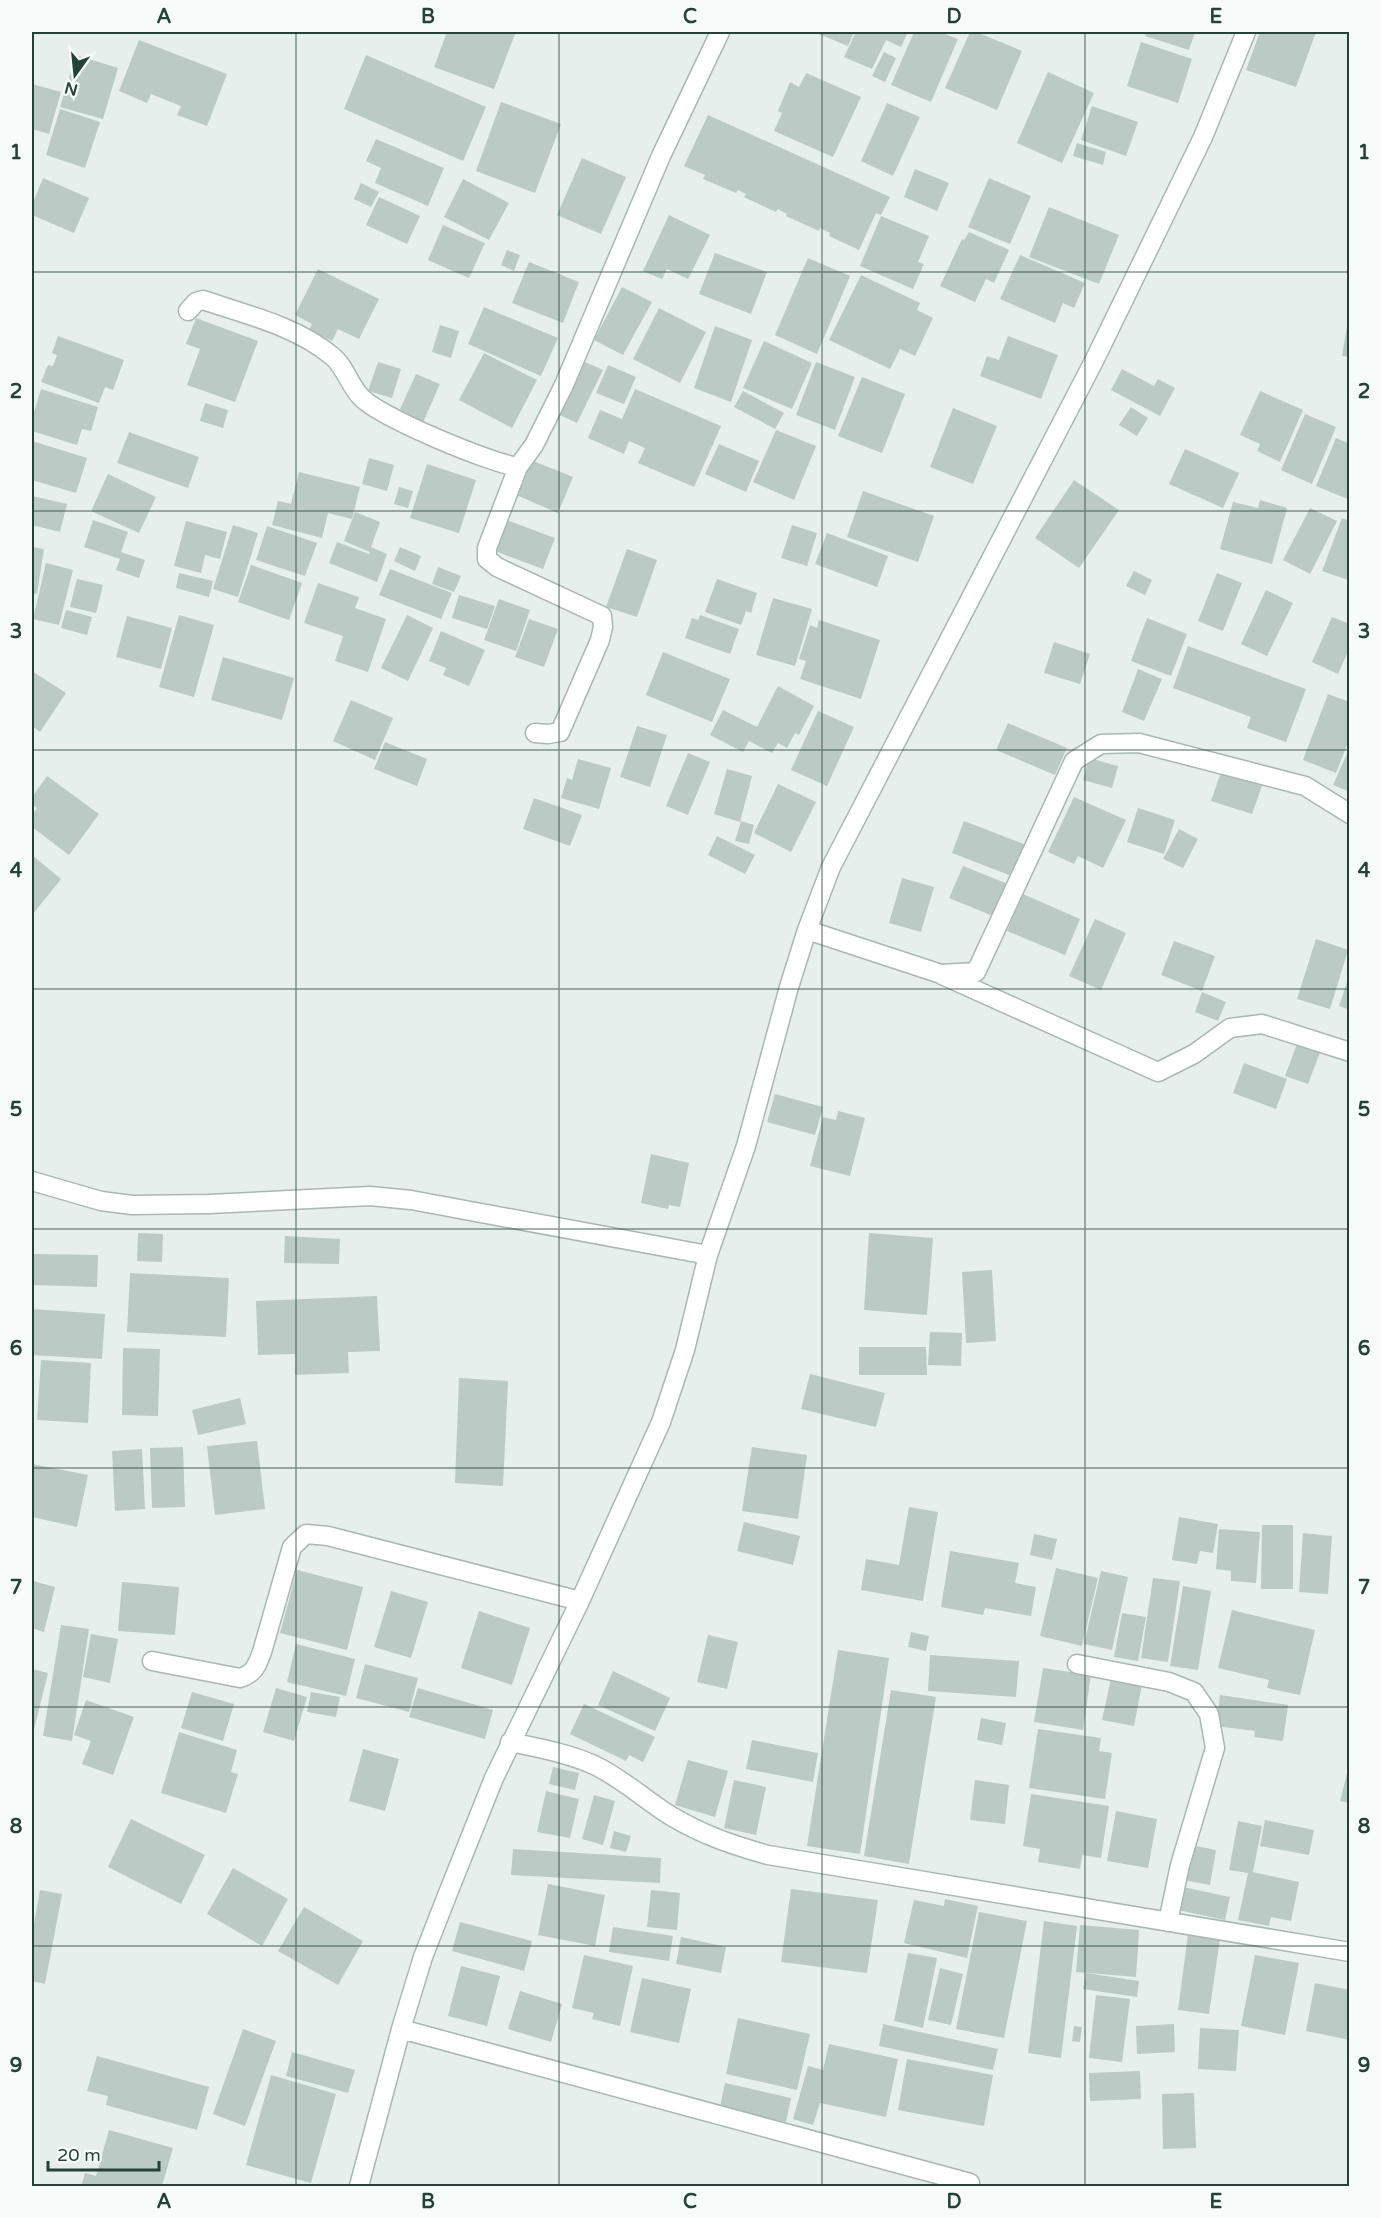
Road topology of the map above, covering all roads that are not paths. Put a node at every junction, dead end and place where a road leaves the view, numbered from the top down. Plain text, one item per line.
1 (720, 32) edge
2 (1246, 32) edge
3 (188, 311) dead end
4 (518, 467) junction
5 (535, 733) dead end
6 (1350, 814) edge
7 (807, 930) junction
8 (941, 974) junction
9 (1350, 1052) edge
10 (32, 1181) edge
11 (708, 1255) junction
12 (580, 1601) junction
13 (152, 1661) dead end
14 (1077, 1664) dead end
15 (510, 1743) junction
16 (1168, 1922) junction
17 (1350, 1952) edge
18 (401, 2029) junction
19 (969, 2183) dead end
20 (359, 2187) edge

1 - 4 street
2 - 7 street
3 - 4 street
4 - 5 street
6 - 8 street
7 - 8 street
7 - 11 street
8 - 9 street
10 - 11 street
11 - 12 street
12 - 13 street
12 - 15 street
14 - 16 street
15 - 16 street
15 - 18 street
16 - 17 street
18 - 19 street
18 - 20 street

